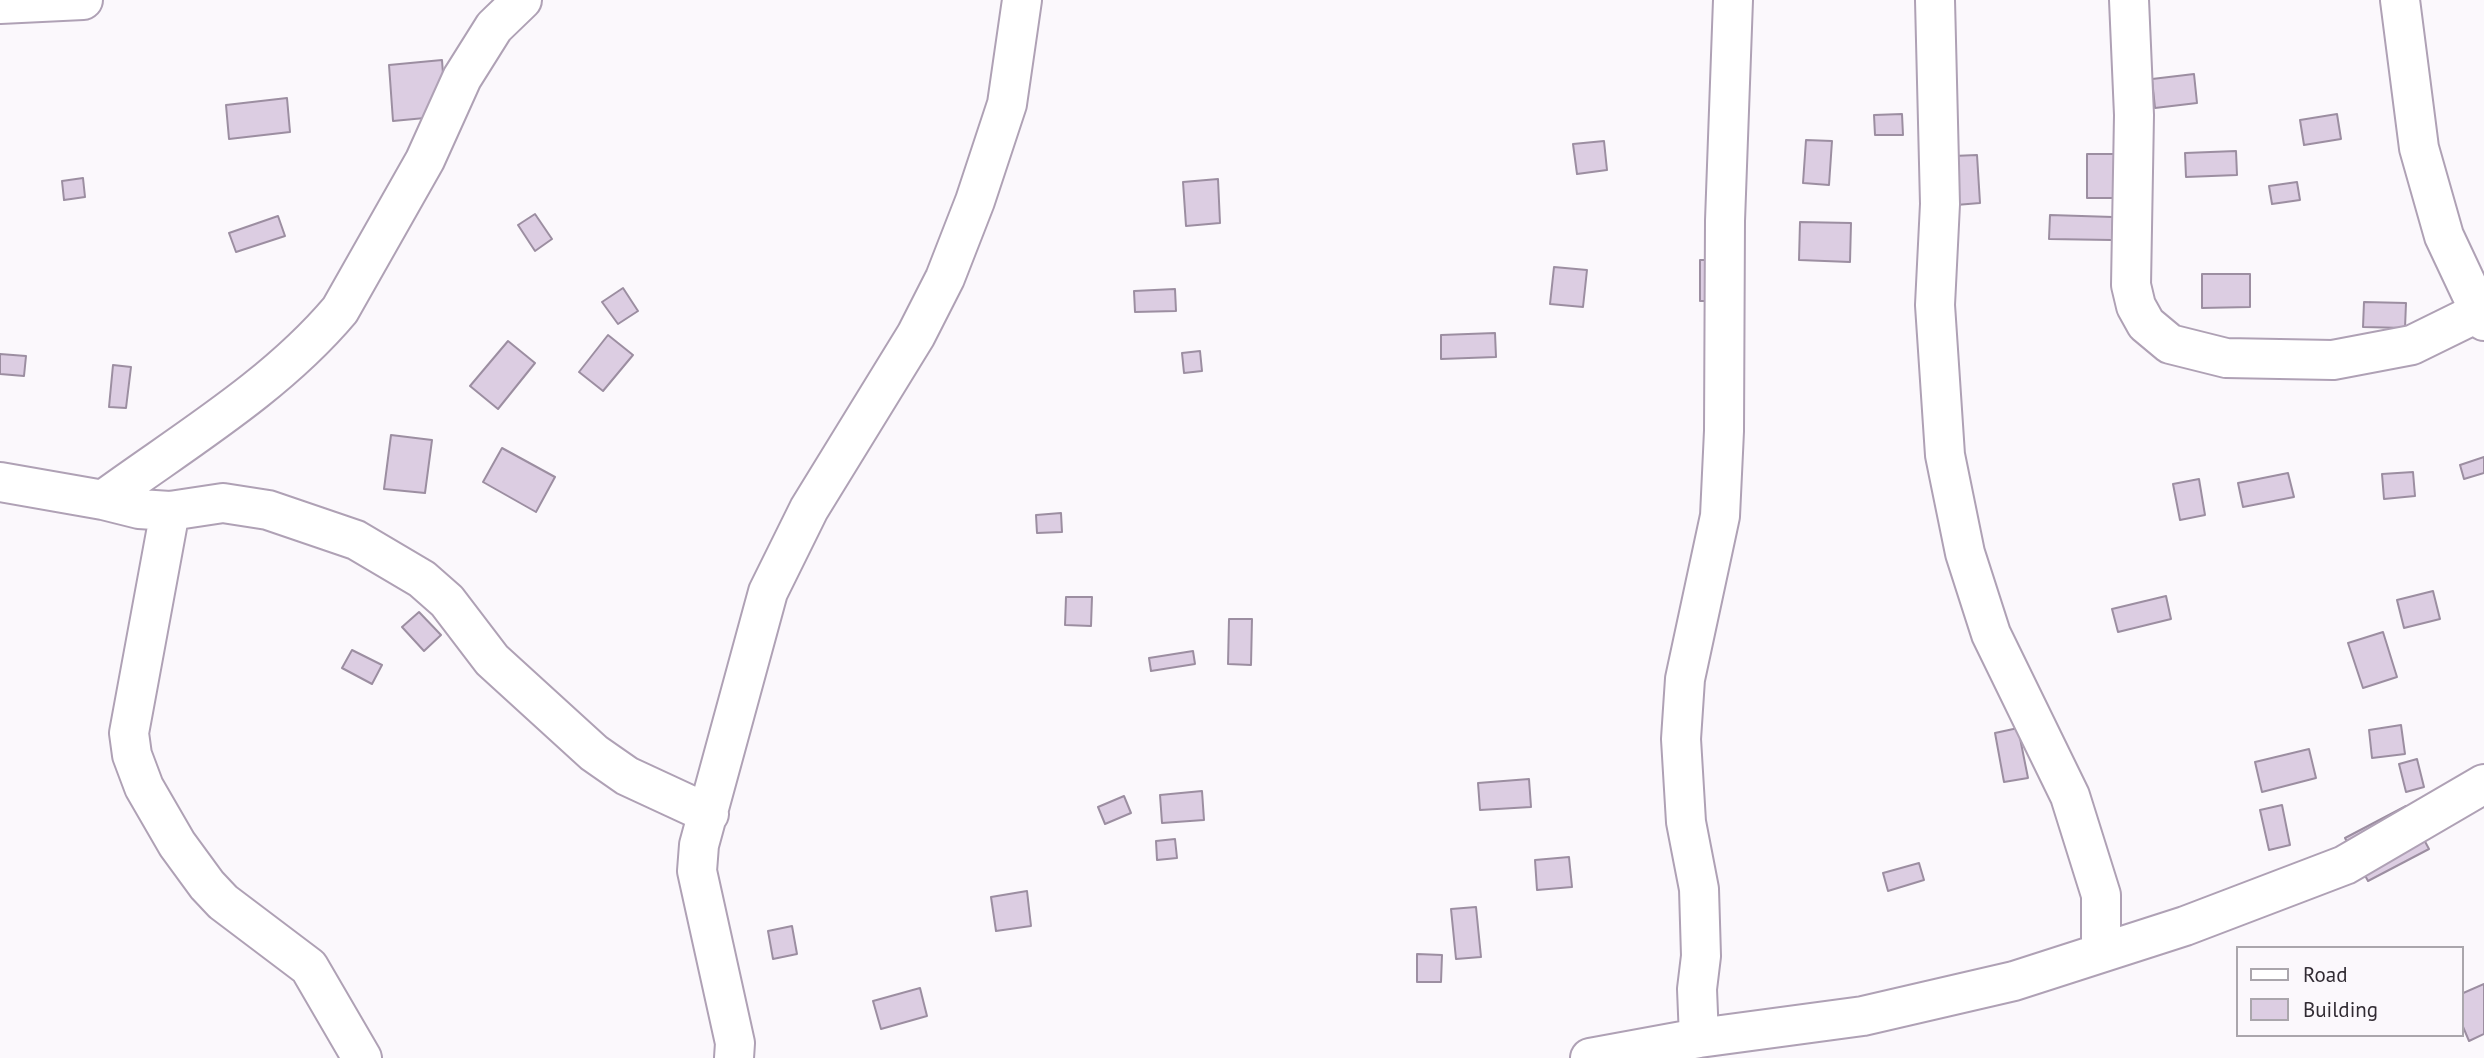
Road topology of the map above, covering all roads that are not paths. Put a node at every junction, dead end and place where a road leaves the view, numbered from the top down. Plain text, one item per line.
1 (83, 0) edge
2 (522, 0) edge
3 (1022, 0) edge
4 (1732, 0) edge
5 (1935, 0) edge
6 (2129, 0) edge
7 (2400, 0) edge
8 (0, 4) edge
9 (2481, 317) edge
10 (0, 482) edge
11 (103, 500) junction
12 (170, 511) junction
13 (2484, 784) edge
14 (709, 814) junction
15 (2101, 953) junction
16 (1699, 1038) junction
17 (358, 1052) edge
18 (393, 1058) edge
19 (734, 1058) edge
20 (1590, 1058) edge

1 - 8 street
2 - 11 street
3 - 14 street
4 - 16 street
5 - 15 street
6 - 9 street
7 - 9 street
10 - 11 street
11 - 12 street
12 - 14 street
12 - 17 street
13 - 15 street
14 - 19 street
15 - 16 street
16 - 20 street
17 - 18 street

